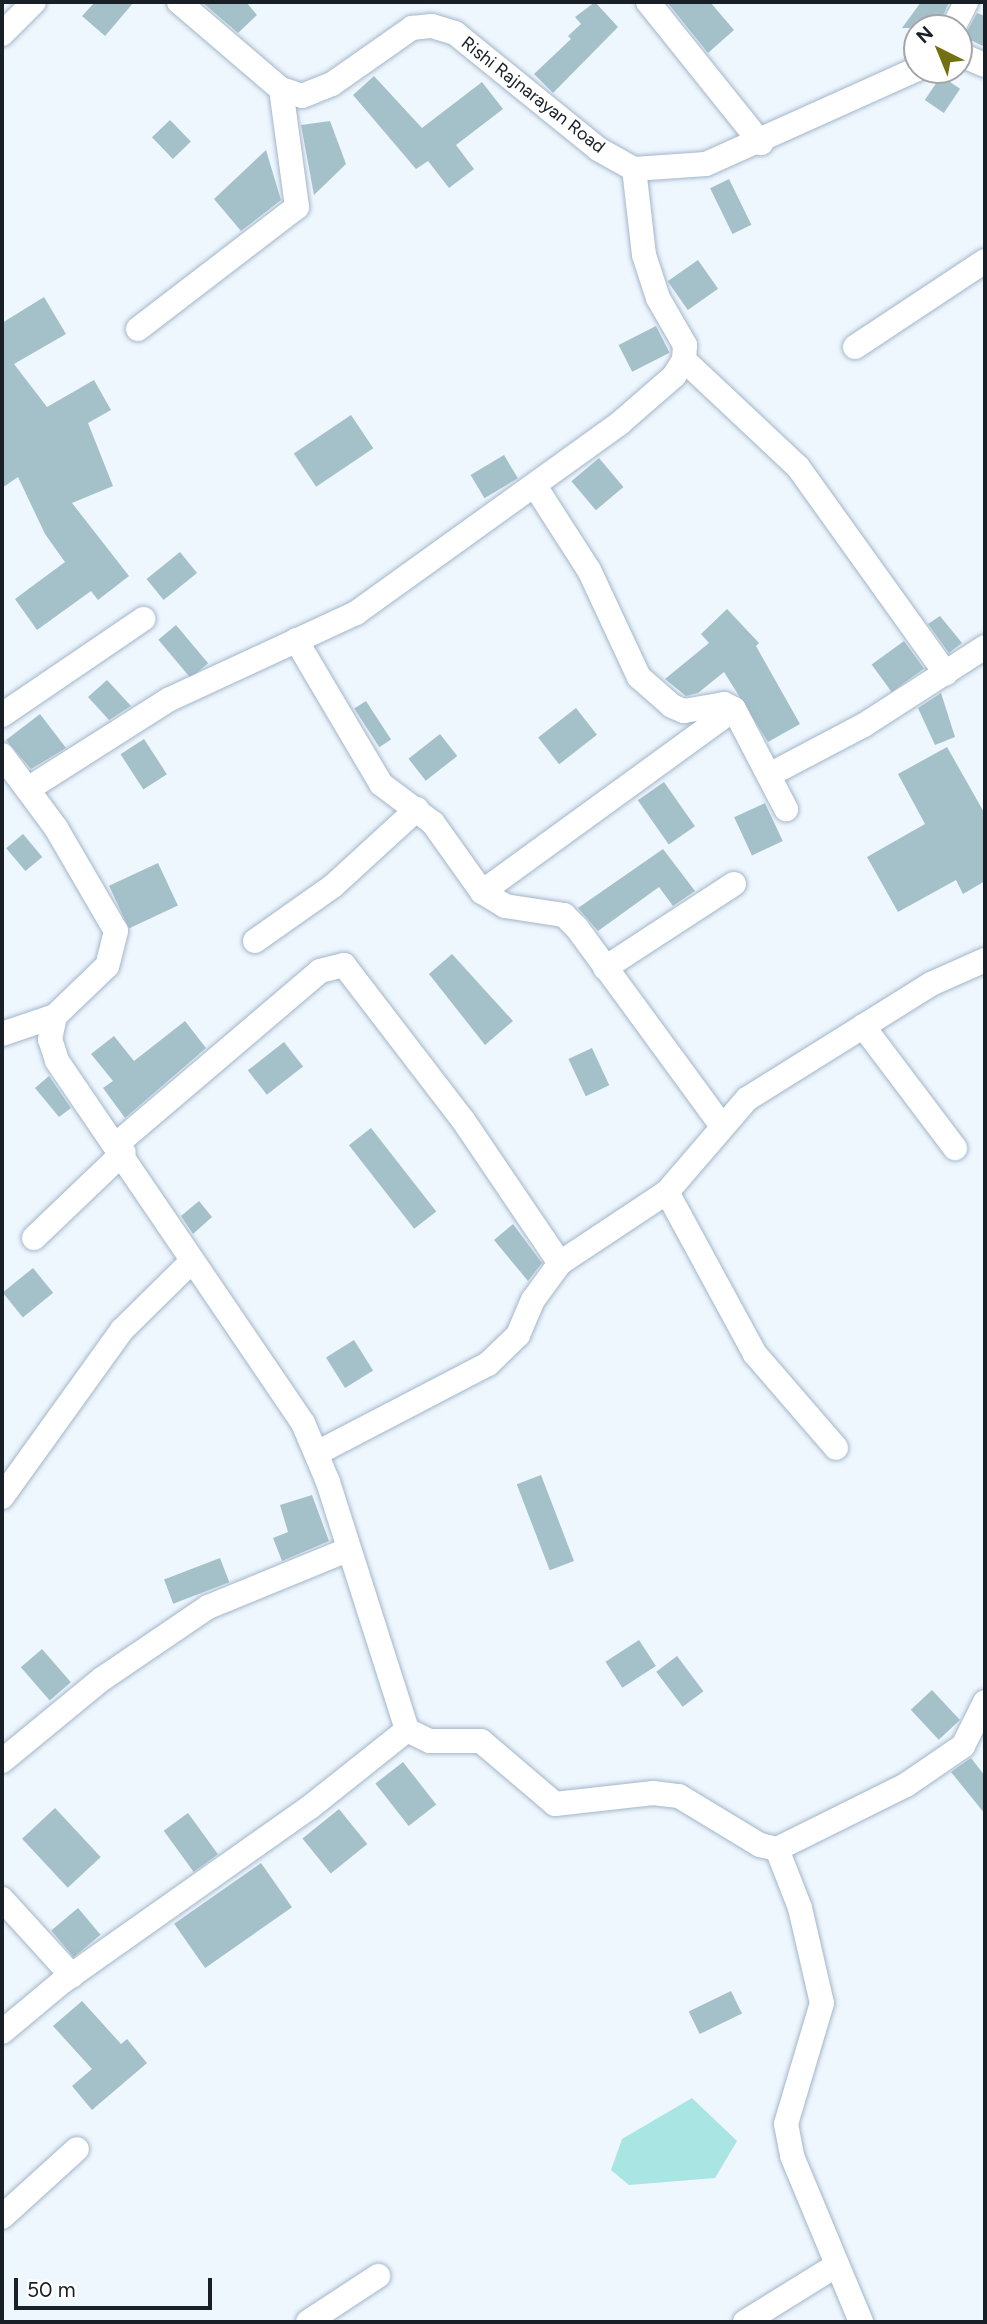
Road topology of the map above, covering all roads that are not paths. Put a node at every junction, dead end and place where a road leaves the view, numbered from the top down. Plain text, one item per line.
1 (34, 2) edge
2 (178, 2) edge
3 (649, 2) edge
4 (2, 34) edge
5 (903, 76) edge
6 (281, 89) junction
7 (761, 143) junction
8 (634, 169) junction
9 (985, 261) edge
10 (138, 330) dead end
11 (855, 347) dead end
12 (684, 360) junction
13 (535, 486) junction
14 (143, 619) dead end
15 (296, 640) junction
16 (985, 647) edge
17 (946, 674) junction
18 (734, 709) junction
19 (2, 715) edge
20 (2, 755) edge
21 (769, 775) junction
22 (28, 789) junction
23 (417, 809) junction
24 (786, 809) dead end
25 (734, 884) dead end
26 (482, 892) junction
27 (255, 941) dead end
28 (985, 960) edge
29 (605, 968) junction
30 (55, 1016) junction
31 (863, 1026) junction
32 (2, 1034) edge
33 (721, 1125) junction
34 (121, 1148) junction
35 (955, 1148) dead end
36 (667, 1192) junction
37 (34, 1238) dead end
38 (191, 1262) junction
39 (560, 1263) junction
40 (835, 1448) dead end
41 (317, 1453) junction
42 (2, 1497) edge
43 (347, 1550) junction
44 (985, 1702) edge
45 (407, 1730) junction
46 (2, 1760) edge
47 (778, 1849) junction
48 (2, 1899) edge
49 (72, 1976) junction
50 (2, 2032) edge
51 (77, 2149) dead end
52 (2, 2217) edge
53 (837, 2265) junction
54 (378, 2276) dead end
55 (308, 2322) edge
56 (745, 2322) edge
57 (862, 2322) edge

1 - 4 street
2 - 6 street
3 - 7 street
5 - 7 street
6 - 8 street, Rishi Rajnarayan Road
6 - 10 street
7 - 8 street
8 - 12 street
9 - 11 street
12 - 13 street
12 - 17 street
13 - 15 street
13 - 18 street
14 - 19 street
15 - 22 street
15 - 23 street
16 - 17 street
17 - 21 street
18 - 21 street
18 - 26 street
20 - 22 street
21 - 24 street
22 - 30 street
23 - 26 street
23 - 27 street
25 - 29 street
26 - 29 street
28 - 31 street
29 - 33 street
30 - 32 street
30 - 34 street
31 - 33 street
31 - 35 street
33 - 36 street
34 - 37 street
34 - 38 street
34 - 39 street
36 - 39 street
36 - 40 street
38 - 41 street
38 - 42 street
39 - 41 street
41 - 43 street
43 - 45 street
43 - 46 street
44 - 47 street
45 - 47 street
45 - 49 street
47 - 53 street
48 - 49 street
49 - 50 street
51 - 52 street
53 - 56 street
53 - 57 street
54 - 55 street

